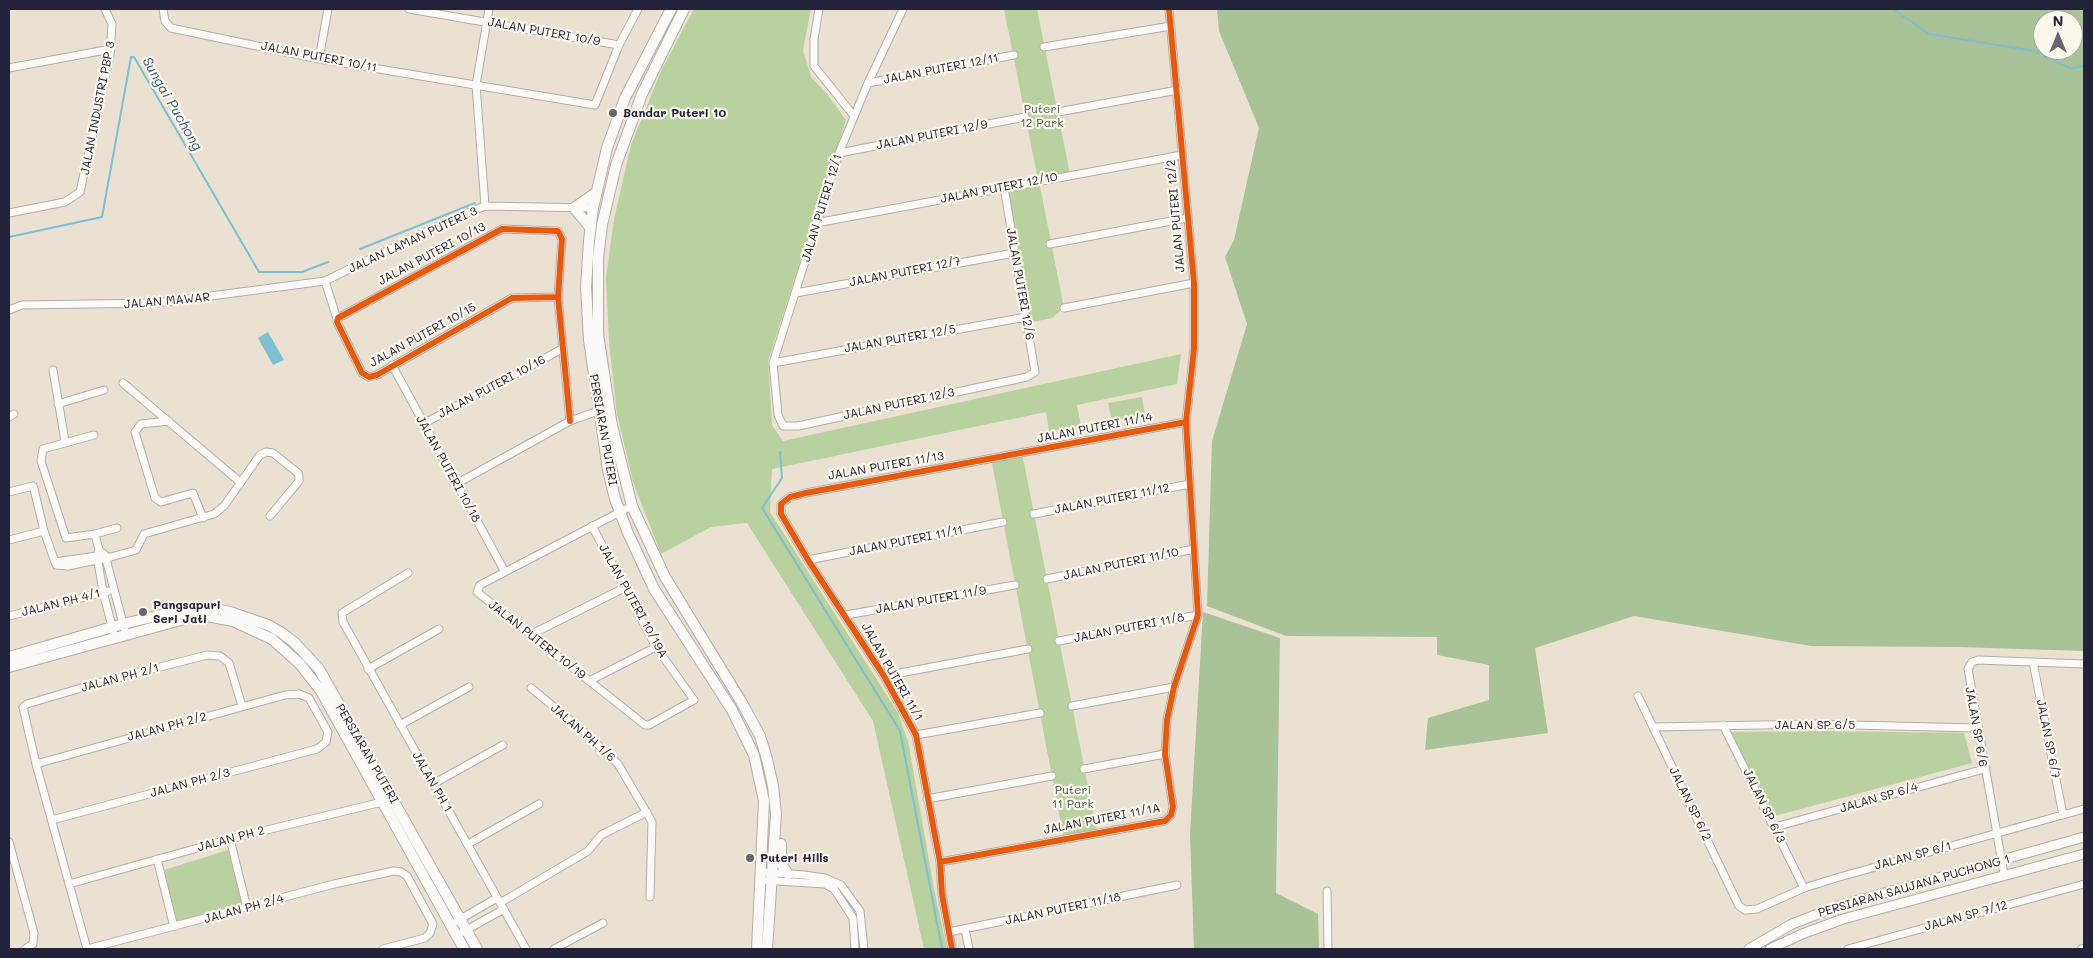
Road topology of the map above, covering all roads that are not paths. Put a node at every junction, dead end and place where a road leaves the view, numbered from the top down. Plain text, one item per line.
1 (105, 9) edge
2 (163, 9) edge
3 (328, 9) edge
4 (409, 9) edge
5 (489, 9) edge
6 (638, 9) edge
7 (671, 9) edge
8 (684, 9) edge
9 (819, 9) edge
10 (903, 9) edge
11 (1169, 9) edge
12 (487, 22) junction
13 (1172, 26) junction
14 (619, 45) junction
15 (1044, 47) dead end
16 (111, 49) junction
17 (1014, 54) dead end
18 (319, 59) junction
19 (9, 68) edge
20 (868, 83) junction
21 (476, 85) junction
22 (1178, 90) junction
23 (1058, 112) dead end
24 (854, 116) junction
25 (1025, 118) dead end
26 (839, 153) junction
27 (1182, 155) junction
28 (611, 185) junction
29 (1004, 187) junction
30 (597, 192) junction
31 (485, 206) junction
32 (574, 208) junction
33 (593, 208) junction
34 (9, 213) edge
35 (1187, 218) junction
36 (816, 222) junction
37 (602, 225) junction
38 (590, 227) junction
39 (1050, 244) dead end
40 (1014, 253) junction
41 (325, 281) junction
42 (1194, 283) junction
43 (796, 294) junction
44 (558, 297) junction
45 (1064, 308) dead end
46 (9, 310) edge
47 (1026, 317) junction
48 (339, 318) junction
49 (562, 349) junction
50 (773, 363) junction
51 (392, 365) junction
52 (53, 370) dead end
53 (1027, 377) joint
54 (123, 383) dead end
55 (104, 390) dead end
56 (58, 404) junction
57 (598, 411) junction
58 (778, 416) joint
59 (170, 421) junction
60 (570, 421) junction
61 (1186, 422) junction
62 (423, 424) junction
63 (94, 435) dead end
64 (65, 441) junction
65 (1007, 455) joint
66 (240, 482) junction
67 (456, 484) junction
68 (1190, 484) junction
69 (9, 492) edge
70 (632, 506) junction
71 (620, 512) junction
72 (781, 514) joint
73 (1034, 514) dead end
74 (270, 516) dead end
75 (203, 518) junction
76 (1003, 522) dead end
77 (592, 526) junction
78 (117, 528) dead end
79 (44, 531) junction
80 (95, 534) junction
81 (9, 540) edge
82 (1194, 549) junction
83 (103, 556) junction
84 (808, 560) junction
85 (505, 572) junction
86 (408, 573) dead end
87 (1047, 579) dead end
88 (1015, 585) dead end
89 (624, 588) junction
90 (112, 590) junction
91 (103, 592) junction
92 (846, 615) junction
93 (1198, 615) junction
94 (9, 616) edge
95 (123, 624) junction
96 (112, 627) junction
97 (439, 629) dead end
98 (126, 635) junction
99 (530, 635) junction
100 (115, 638) junction
101 (1059, 642) dead end
102 (656, 647) junction
103 (1028, 649) dead end
104 (9, 657) edge
105 (2033, 662) junction
106 (2084, 664) edge
107 (9, 667) edge
108 (368, 669) junction
109 (884, 676) junction
110 (590, 681) junction
111 (469, 687) dead end
112 (1174, 687) junction
113 (531, 688) dead end
114 (1638, 696) dead end
115 (242, 706) junction
116 (1072, 706) dead end
117 (1040, 713) dead end
118 (645, 725) joint
119 (1724, 725) junction
120 (400, 726) junction
121 (1653, 727) junction
122 (1976, 728) junction
123 (916, 735) junction
124 (326, 742) joint
125 (504, 745) dead end
126 (1165, 754) junction
127 (36, 764) junction
128 (1084, 768) dead end
129 (1984, 769) junction
130 (1052, 776) dead end
131 (433, 784) junction
132 (927, 799) junction
133 (388, 800) junction
134 (540, 804) dead end
135 (2084, 809) edge
136 (646, 812) junction
137 (776, 814) junction
138 (2062, 815) junction
139 (52, 820) junction
140 (1775, 827) junction
141 (1995, 834) junction
142 (2084, 837) edge
143 (230, 839) junction
144 (9, 842) edge
145 (468, 844) junction
146 (2084, 854) edge
147 (156, 859) junction
148 (2000, 861) junction
149 (940, 862) junction
150 (788, 874) junction
151 (2004, 874) junction
152 (761, 876) junction
153 (772, 877) junction
154 (69, 884) junction
155 (2084, 884) edge
156 (1176, 885) dead end
157 (1804, 888) junction
158 (1327, 892) dead end
159 (650, 897) dead end
160 (500, 903) junction
161 (247, 908) junction
162 (1746, 910) joint
163 (460, 918) junction
164 (603, 923) dead end
165 (450, 925) junction
166 (174, 927) junction
167 (467, 929) junction
168 (965, 929) junction
169 (948, 932) junction
170 (456, 936) junction
171 (2084, 948) edge
172 (24, 949) edge
173 (87, 949) edge
174 (383, 949) edge
175 (464, 949) edge
176 (478, 949) edge
177 (526, 949) edge
178 (554, 949) edge
179 (757, 949) edge
180 (767, 949) edge
181 (855, 949) edge
182 (864, 949) edge
183 (952, 949) edge
184 (969, 949) edge
185 (1328, 949) edge
186 (1749, 949) edge
187 (1770, 949) edge
188 (1848, 949) edge
189 (2080, 949) edge

1 - 16 street, JALAN INDUSTRI PBP 3
2 - 18 street, JALAN PUTERI 10/11
3 - 18 street
4 - 12 street, JALAN PUTERI 10/9
5 - 12 street
6 - 14 street
7 - 30 main road, PERSIARAN PUTERI
8 - 28 main road, PERSIARAN PUTERI
9 - 24 street
10 - 20 street, JALAN PUTERI 12/1
11 - 13 street, JALAN PUTERI 12/2
12 - 14 street, JALAN PUTERI 10/9
12 - 21 street
13 - 15 street
13 - 22 street, JALAN PUTERI 12/2
14 - 21 street, JALAN PUTERI 10/11
16 - 19 street
16 - 34 street, JALAN INDUSTRI PBP 3
17 - 20 street, JALAN PUTERI 12/11
18 - 21 street, JALAN PUTERI 10/11
20 - 24 street, JALAN PUTERI 12/1
21 - 31 street
22 - 23 street
22 - 27 street, JALAN PUTERI 12/2
24 - 26 street, JALAN PUTERI 12/1
25 - 26 street, JALAN PUTERI 12/9
26 - 36 street, JALAN PUTERI 12/1
27 - 29 street, JALAN PUTERI 12/10
27 - 35 street, JALAN PUTERI 12/2
28 - 33 main road
28 - 37 main road, PERSIARAN PUTERI
29 - 36 street, JALAN PUTERI 12/10
29 - 40 street, JALAN PUTERI 12/6
30 - 32 main road
30 - 33 main road, PERSIARAN PUTERI
31 - 32 street, JALAN LAMAN PUTERI 3
31 - 41 street, JALAN LAMAN PUTERI 3
32 - 33 street, JALAN LAMAN PUTERI 3
32 - 38 main road
33 - 37 main road
33 - 38 main road, PERSIARAN PUTERI
35 - 39 street
35 - 42 street, JALAN PUTERI 12/2
36 - 43 street, JALAN PUTERI 12/1
37 - 70 main road, PERSIARAN PUTERI
38 - 57 main road, PERSIARAN PUTERI
40 - 43 street, JALAN PUTERI 12/7
40 - 47 street, JALAN PUTERI 12/6
41 - 46 street, JALAN MAWAR
41 - 48 street
42 - 45 street
42 - 61 street, JALAN PUTERI 12/2
43 - 50 street, JALAN PUTERI 12/1
44 - 48 street, JALAN PUTERI 10/13
44 - 49 street, JALAN PUTERI 10/13
44 - 51 street, JALAN PUTERI 10/15
47 - 50 street, JALAN PUTERI 12/5
47 - 53 street, JALAN PUTERI 12/6
48 - 51 street, JALAN PUTERI 10/15
49 - 60 street, JALAN PUTERI 10/13
49 - 62 street, JALAN PUTERI 10/16
50 - 58 street, JALAN PUTERI 12/1
51 - 62 street, JALAN PUTERI 10/18
52 - 56 street
53 - 58 street, JALAN PUTERI 12/3
54 - 59 street
55 - 56 street
56 - 64 street
57 - 60 street
57 - 71 main road, PERSIARAN PUTERI
59 - 66 street
59 - 75 street
60 - 67 street
61 - 65 street, JALAN PUTERI 11/14
61 - 68 street, JALAN PUTERI 11/1A
62 - 67 street, JALAN PUTERI 10/18
63 - 64 street
64 - 80 street
65 - 72 street, JALAN PUTERI 11/13
66 - 74 street
66 - 75 street
67 - 85 street, JALAN PUTERI 10/18
68 - 73 street, JALAN PUTERI 11/12
68 - 82 street, JALAN PUTERI 11/1A
69 - 79 street
70 - 71 street, JALAN PUTERI 10/19
70 - 137 main road, PERSIARAN PUTERI
71 - 77 street, JALAN PUTERI 10/19
71 - 152 main road, PERSIARAN PUTERI
72 - 84 street, JALAN PUTERI 11/1
75 - 83 street
76 - 84 street, JALAN PUTERI 11/11
77 - 85 street, JALAN PUTERI 10/19
77 - 89 street, JALAN PUTERI 10/19A
78 - 80 street
79 - 81 street
79 - 83 street
80 - 83 street
82 - 87 street, JALAN PUTERI 11/10
82 - 93 street, JALAN PUTERI 11/1A
83 - 90 street
83 - 91 street
84 - 92 street, JALAN PUTERI 11/1
85 - 99 street, JALAN PUTERI 10/19
86 - 108 street, JALAN PH 1
88 - 92 street, JALAN PUTERI 11/9
89 - 99 street
89 - 102 street, JALAN PUTERI 10/19A
90 - 91 street, JALAN PH 4/1
90 - 95 street
91 - 94 street, JALAN PH 4/1
91 - 96 street
92 - 109 street, JALAN PUTERI 11/1
93 - 101 street, JALAN PUTERI 11/8
93 - 112 street, JALAN PUTERI 11/1A
95 - 96 main road, PERSIARAN PUTERI
95 - 98 street
95 - 133 main road, PERSIARAN PUTERI
96 - 100 street
96 - 104 main road, PERSIARAN PUTERI
97 - 108 street
98 - 100 main road, PERSIARAN PUTERI
98 - 133 main road, PERSIARAN PUTERI
99 - 110 street, JALAN PUTERI 10/19
100 - 107 main road, PERSIARAN PUTERI
102 - 110 street
102 - 118 street, JALAN PUTERI 10/19A
103 - 109 street
105 - 106 street, JALAN SP 6/6
105 - 122 street, JALAN SP 6/6
105 - 138 street, JALAN SP 6/7
108 - 120 street, JALAN PH 1
109 - 123 street, JALAN PUTERI 11/1
110 - 118 street, JALAN PUTERI 10/19
111 - 120 street
112 - 116 street
112 - 126 street, JALAN PUTERI 11/1A
113 - 136 street, JALAN PH 1/6
114 - 121 street, JALAN SP 6/2
115 - 124 street, JALAN PH 2/2
115 - 127 street, JALAN PH 2/2
115 - 127 street, JALAN PH 2/1
117 - 123 street
119 - 121 street, JALAN SP 6/5
119 - 122 street, JALAN SP 6/5
119 - 140 street, JALAN SP 6/3
120 - 131 street, JALAN PH 1
121 - 162 street, JALAN SP 6/2
122 - 129 street, JALAN SP 6/6
123 - 132 street, JALAN PUTERI 11/1
124 - 139 street, JALAN PH 2/3
125 - 131 street
126 - 128 street
126 - 149 street, JALAN PUTERI 11/1A
127 - 139 street
129 - 140 street, JALAN SP 6/4
129 - 141 street, JALAN SP 6/6
130 - 132 street
131 - 145 street, JALAN PH 1
132 - 149 street, JALAN PUTERI 11/1
133 - 143 street, JALAN PH 2
133 - 163 main road, PERSIARAN PUTERI
133 - 165 main road, PERSIARAN PUTERI
134 - 145 street
135 - 138 street, JALAN SP 6/1
136 - 159 street, JALAN PH 1/6
136 - 160 street
137 - 150 main road
137 - 153 main road, PERSIARAN PUTERI
138 - 141 street, JALAN SP 6/1
139 - 154 street
140 - 157 street, JALAN SP 6/3
141 - 148 street, JALAN SP 6/6
141 - 157 street, JALAN SP 6/1
142 - 148 street, PERSIARAN SAUJANA PUCHONG 1
143 - 147 street, JALAN PH 2
143 - 161 street
144 - 172 street
145 - 160 street, JALAN PH 1
146 - 151 street, PERSIARAN SAUJANA PUCHONG 1
147 - 154 street, JALAN PH 2
147 - 166 street
148 - 151 street, JALAN SP 6/6
148 - 186 street, PERSIARAN SAUJANA PUCHONG 1
149 - 169 street, JALAN PUTERI 11/1
150 - 153 street
150 - 182 street
151 - 187 street, PERSIARAN SAUJANA PUCHONG 1
152 - 153 street
152 - 179 main road, PERSIARAN PUTERI
153 - 180 main road, PERSIARAN PUTERI
153 - 181 street
154 - 173 street
155 - 188 street, JALAN SP 7/12
156 - 168 street, JALAN PUTERI 11/18
157 - 162 street, JALAN SP 6/1
158 - 185 street
160 - 163 street
160 - 167 street
160 - 177 street, JALAN PH 1
161 - 166 street, JALAN PH 2/4
161 - 174 street, JALAN PH 2/4
163 - 165 street
163 - 167 main road, PERSIARAN PUTERI
164 - 178 street
165 - 170 main road, PERSIARAN PUTERI
166 - 173 street, JALAN PH 2/4
167 - 170 street
167 - 176 main road, PERSIARAN PUTERI
168 - 169 street, JALAN PUTERI 11/18
168 - 184 street
169 - 183 street, JALAN PUTERI 11/1
170 - 175 main road, PERSIARAN PUTERI
171 - 189 street

